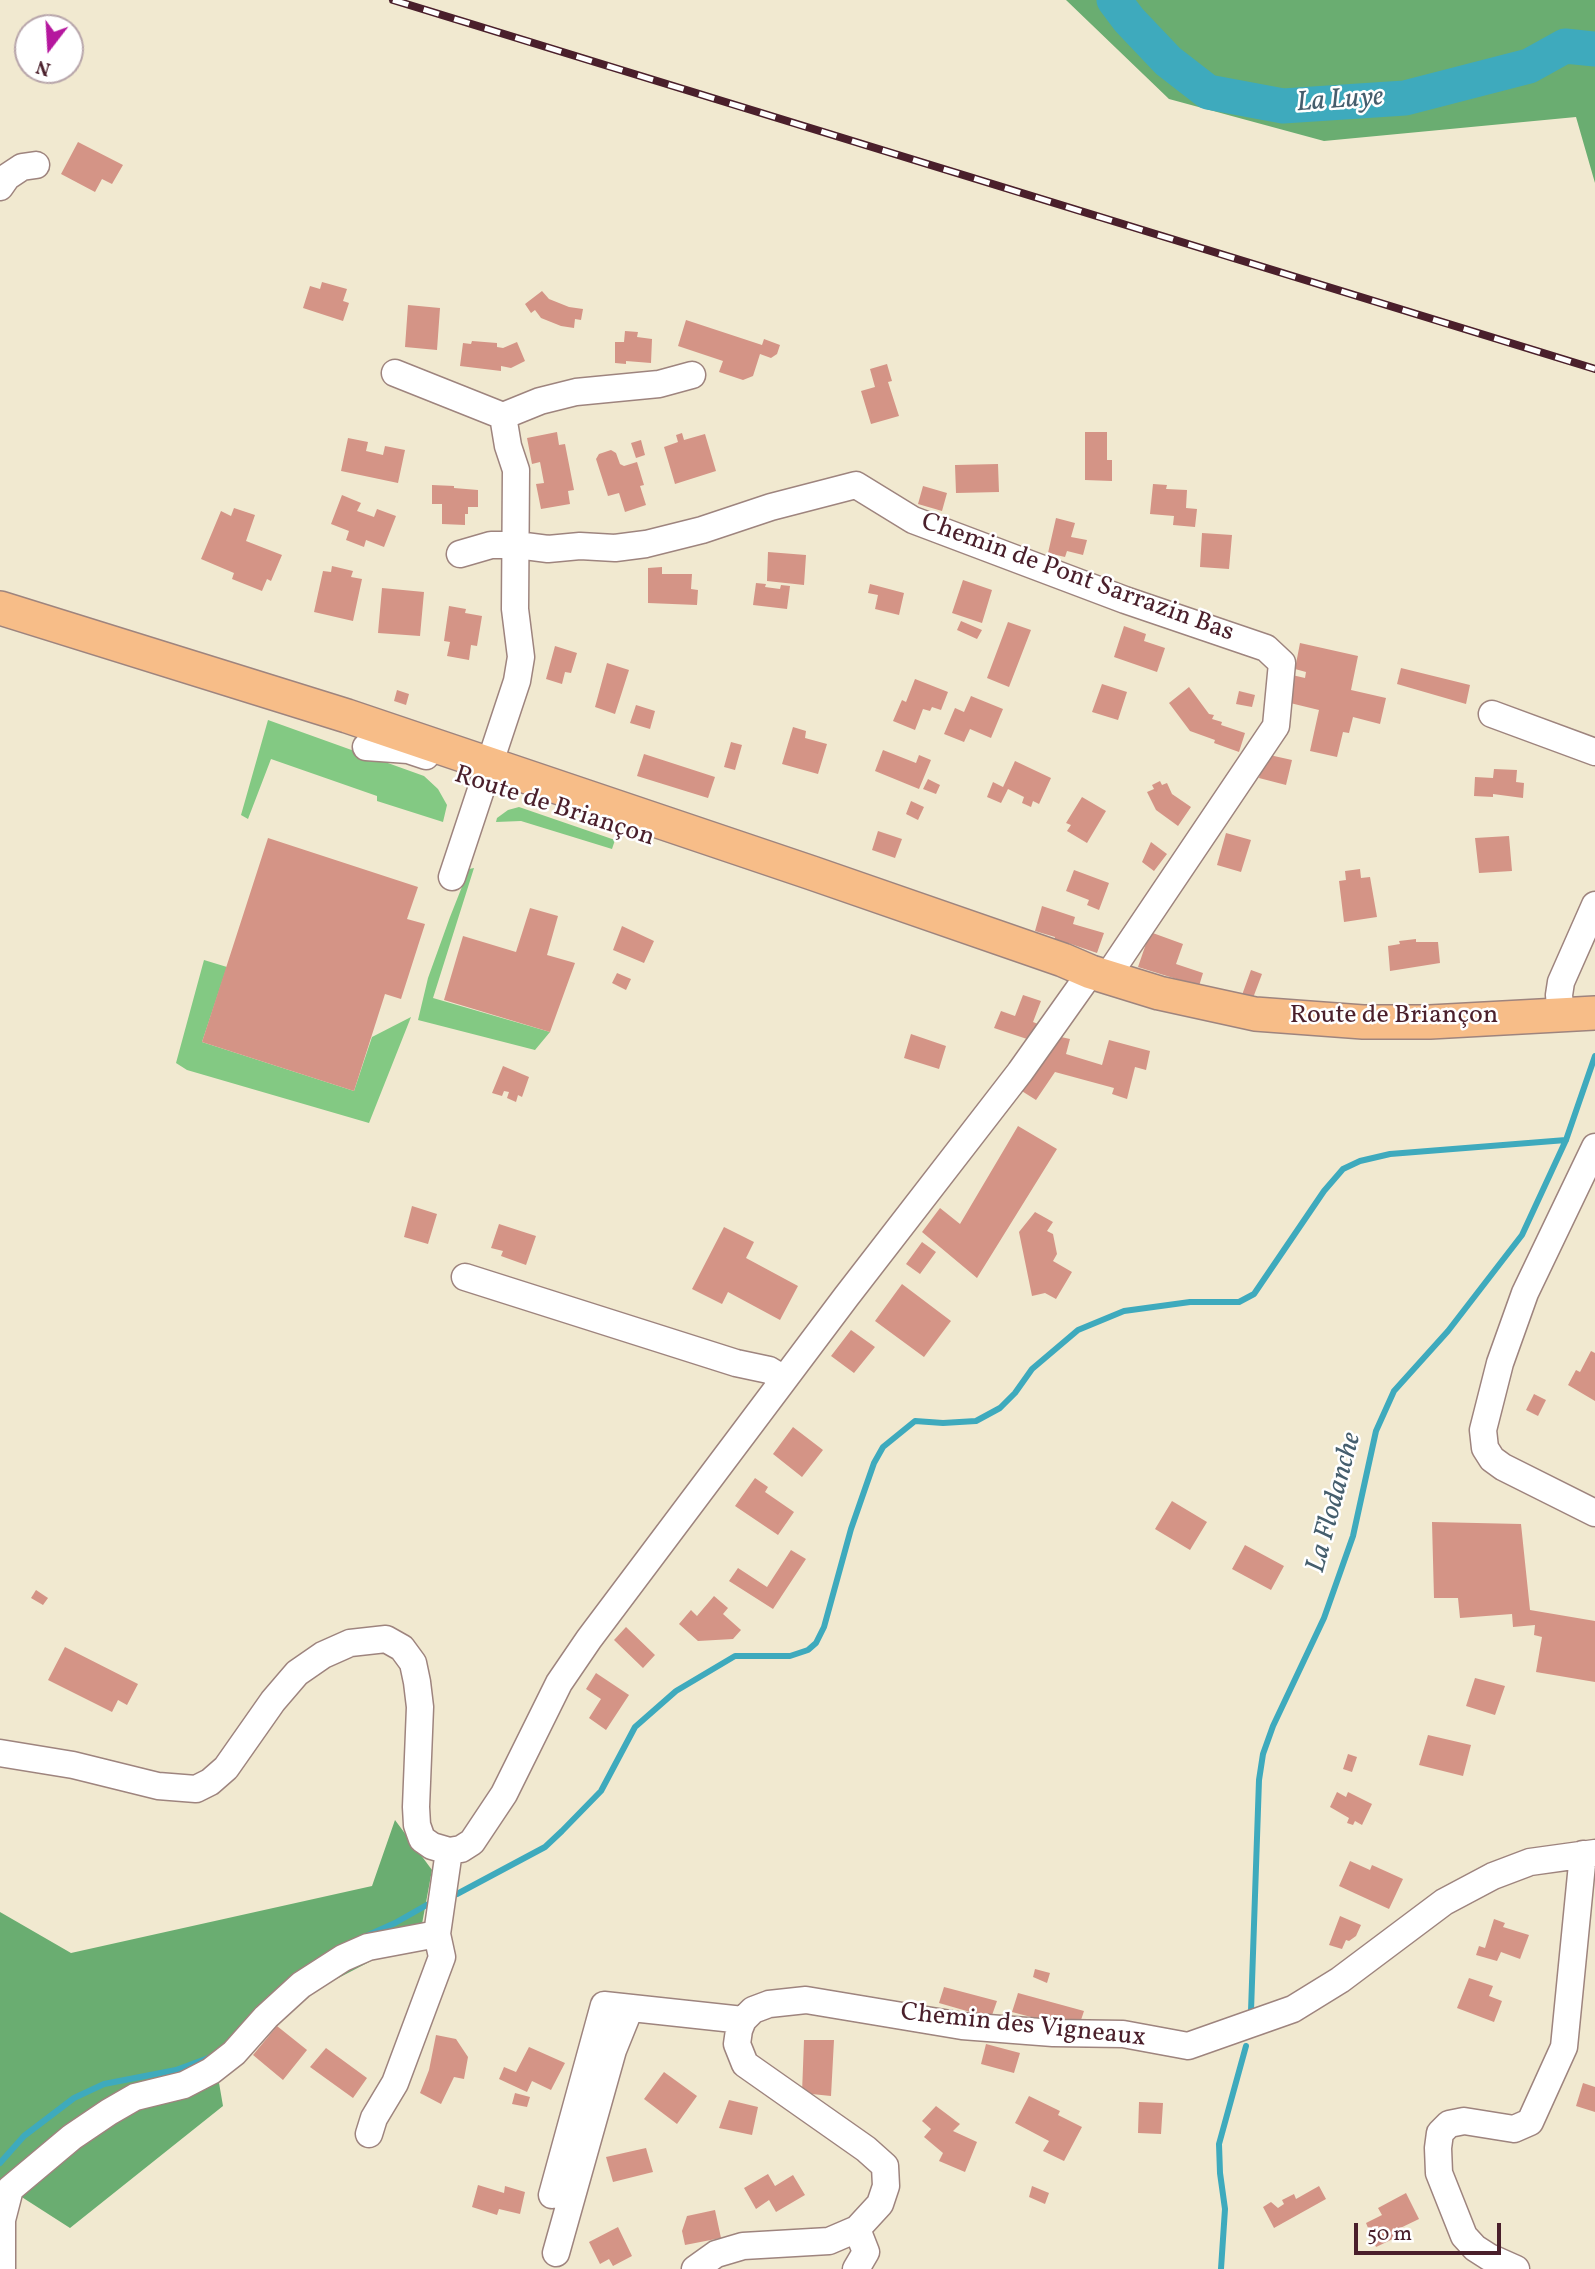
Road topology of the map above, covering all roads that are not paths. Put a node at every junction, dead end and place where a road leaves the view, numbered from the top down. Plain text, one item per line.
1 (36, 165) dead end
2 (0, 187) edge
3 (395, 373) dead end
4 (692, 375) dead end
5 (503, 416) junction
6 (517, 545) junction
7 (460, 554) dead end
8 (0, 608) edge
9 (34, 620) junction
10 (1492, 714) dead end
11 (1595, 752) edge
12 (486, 774) junction
13 (452, 877) dead end
14 (1595, 905) edge
15 (1094, 973) junction
16 (1580, 1014) edge
17 (1595, 1147) edge
18 (465, 1277) dead end
19 (784, 1379) junction
20 (1595, 1513) edge
21 (0, 1752) edge
22 (449, 1851) junction
23 (1589, 1854) edge
24 (437, 1934) junction
25 (630, 2008) junction
26 (743, 2020) junction
27 (369, 2134) dead end
28 (552, 2195) dead end
29 (857, 2229) junction
30 (556, 2253) dead end
31 (2, 2269) edge
32 (695, 2269) edge
33 (856, 2269) edge
34 (1516, 2269) edge

1 - 2 street
3 - 5 street
4 - 5 street
5 - 6 street
6 - 7 street
6 - 12 street
6 - 15 street, Chemin de Pont Sarrazin Bas
8 - 9 main road, Route de Briançon
9 - 12 main road, Route de Briançon
9 - 12 main road, Route de Briançon
10 - 11 street
12 - 13 street
12 - 15 main road, Route de Briançon
12 - 15 main road, Route de Briançon
14 - 16 street
15 - 16 main road, Route de Briançon
15 - 19 street
17 - 20 street
18 - 19 street
19 - 22 street
21 - 22 street
22 - 24 street
23 - 26 street, Chemin des Vigneaux
23 - 34 street
24 - 27 street
24 - 31 street
25 - 26 street
25 - 28 street
25 - 30 street
26 - 29 street
29 - 32 street
29 - 33 street

